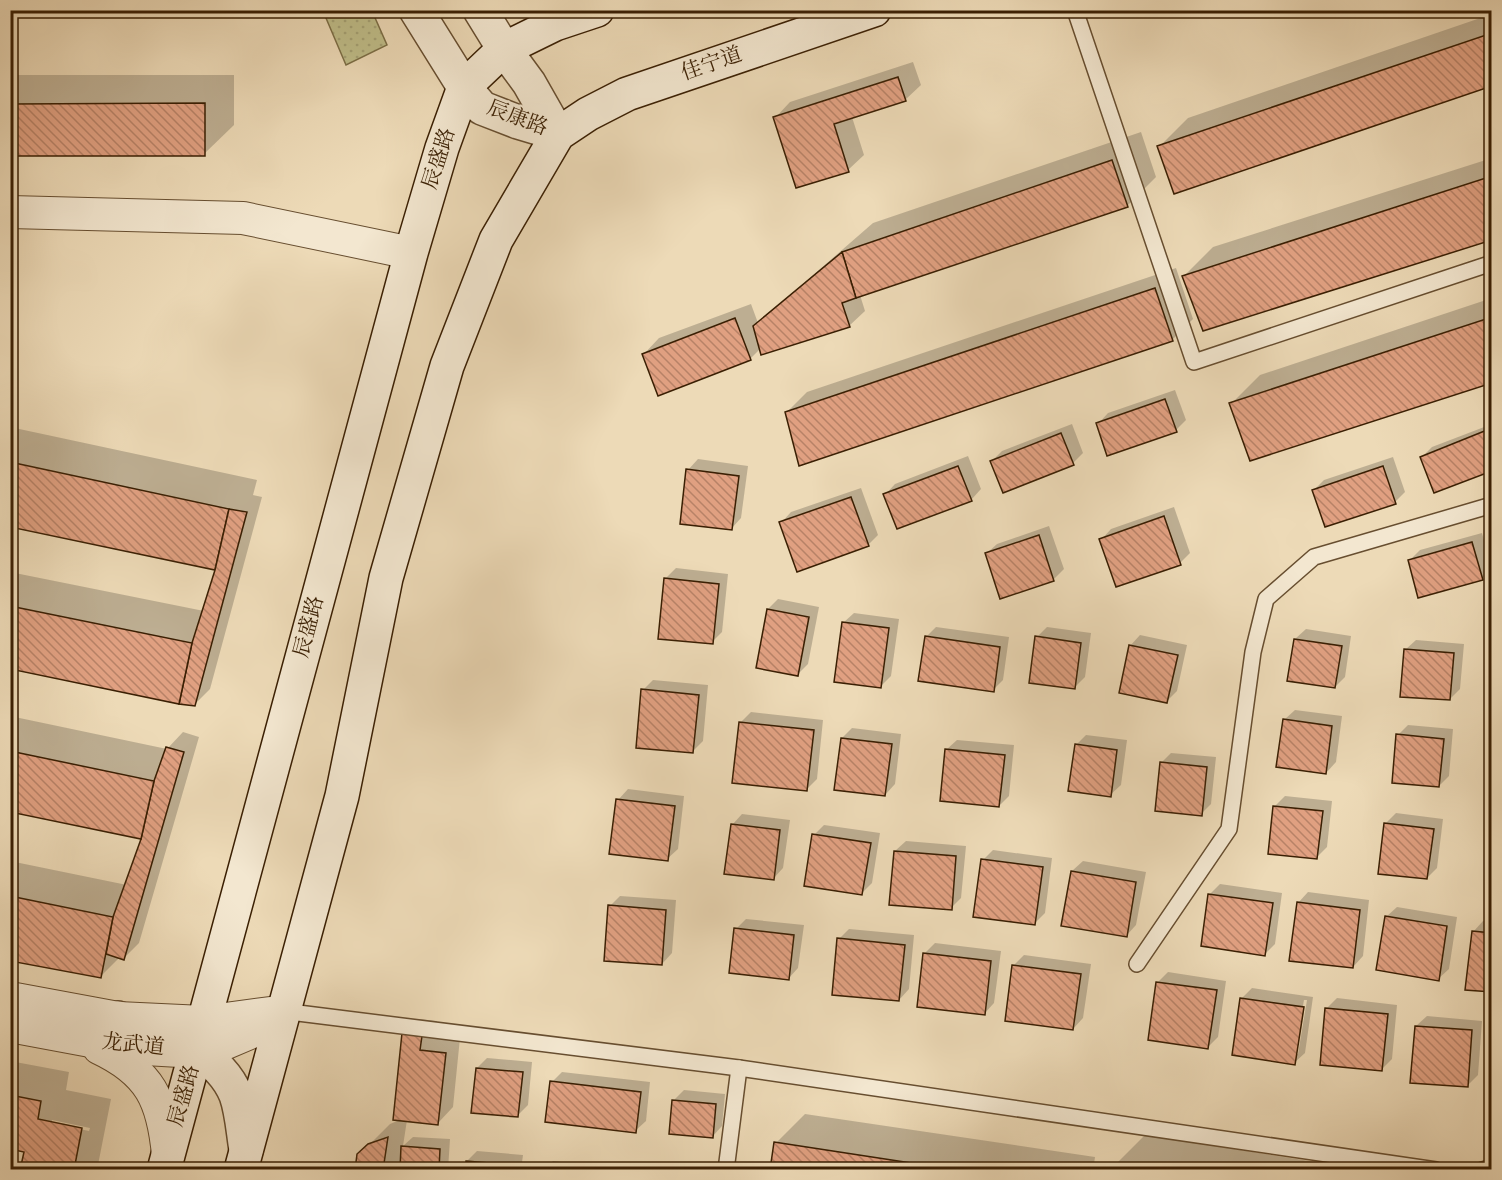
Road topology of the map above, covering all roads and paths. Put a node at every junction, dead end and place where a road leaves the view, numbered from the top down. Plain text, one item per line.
1 (416, 10) edge
2 (480, 10) edge
3 (597, 10) edge
4 (874, 10) edge
5 (1075, 10) edge
6 (504, 49) junction
7 (464, 87) junction
8 (558, 134) junction
9 (10, 212) edge
10 (411, 253) junction
11 (1491, 263) edge
12 (1491, 505) edge
13 (1137, 964) dead end
14 (10, 998) edge
15 (282, 1011) junction
16 (118, 1017) joint
17 (10, 1026) edge
18 (200, 1037) junction
19 (84, 1041) junction
20 (739, 1068) junction
21 (243, 1160) edge
22 (166, 1163) edge
23 (1491, 1167) edge
24 (726, 1170) edge
25 (1436, 1170) edge
26 (1482, 1170) edge

1 - 7 main road, 辰康路
2 - 6 main road, 辰康路
3 - 6 main road
4 - 8 main road, 佳宁道
5 - 11 lane
6 - 7 main road
6 - 8 main road, 辰康路
7 - 8 main road, 辰康路
7 - 10 main road, 辰盛路
8 - 15 main road
9 - 10 street
10 - 18 main road, 辰盛路
12 - 13 lane
14 - 16 street
15 - 18 street, 龙武道
15 - 20 lane
15 - 21 main road
16 - 18 main road
17 - 19 street, 龙武道
18 - 19 street, 龙武道
18 - 21 main road
18 - 22 main road, 辰盛路
19 - 22 street
20 - 24 lane
20 - 25 lane
23 - 26 lane

